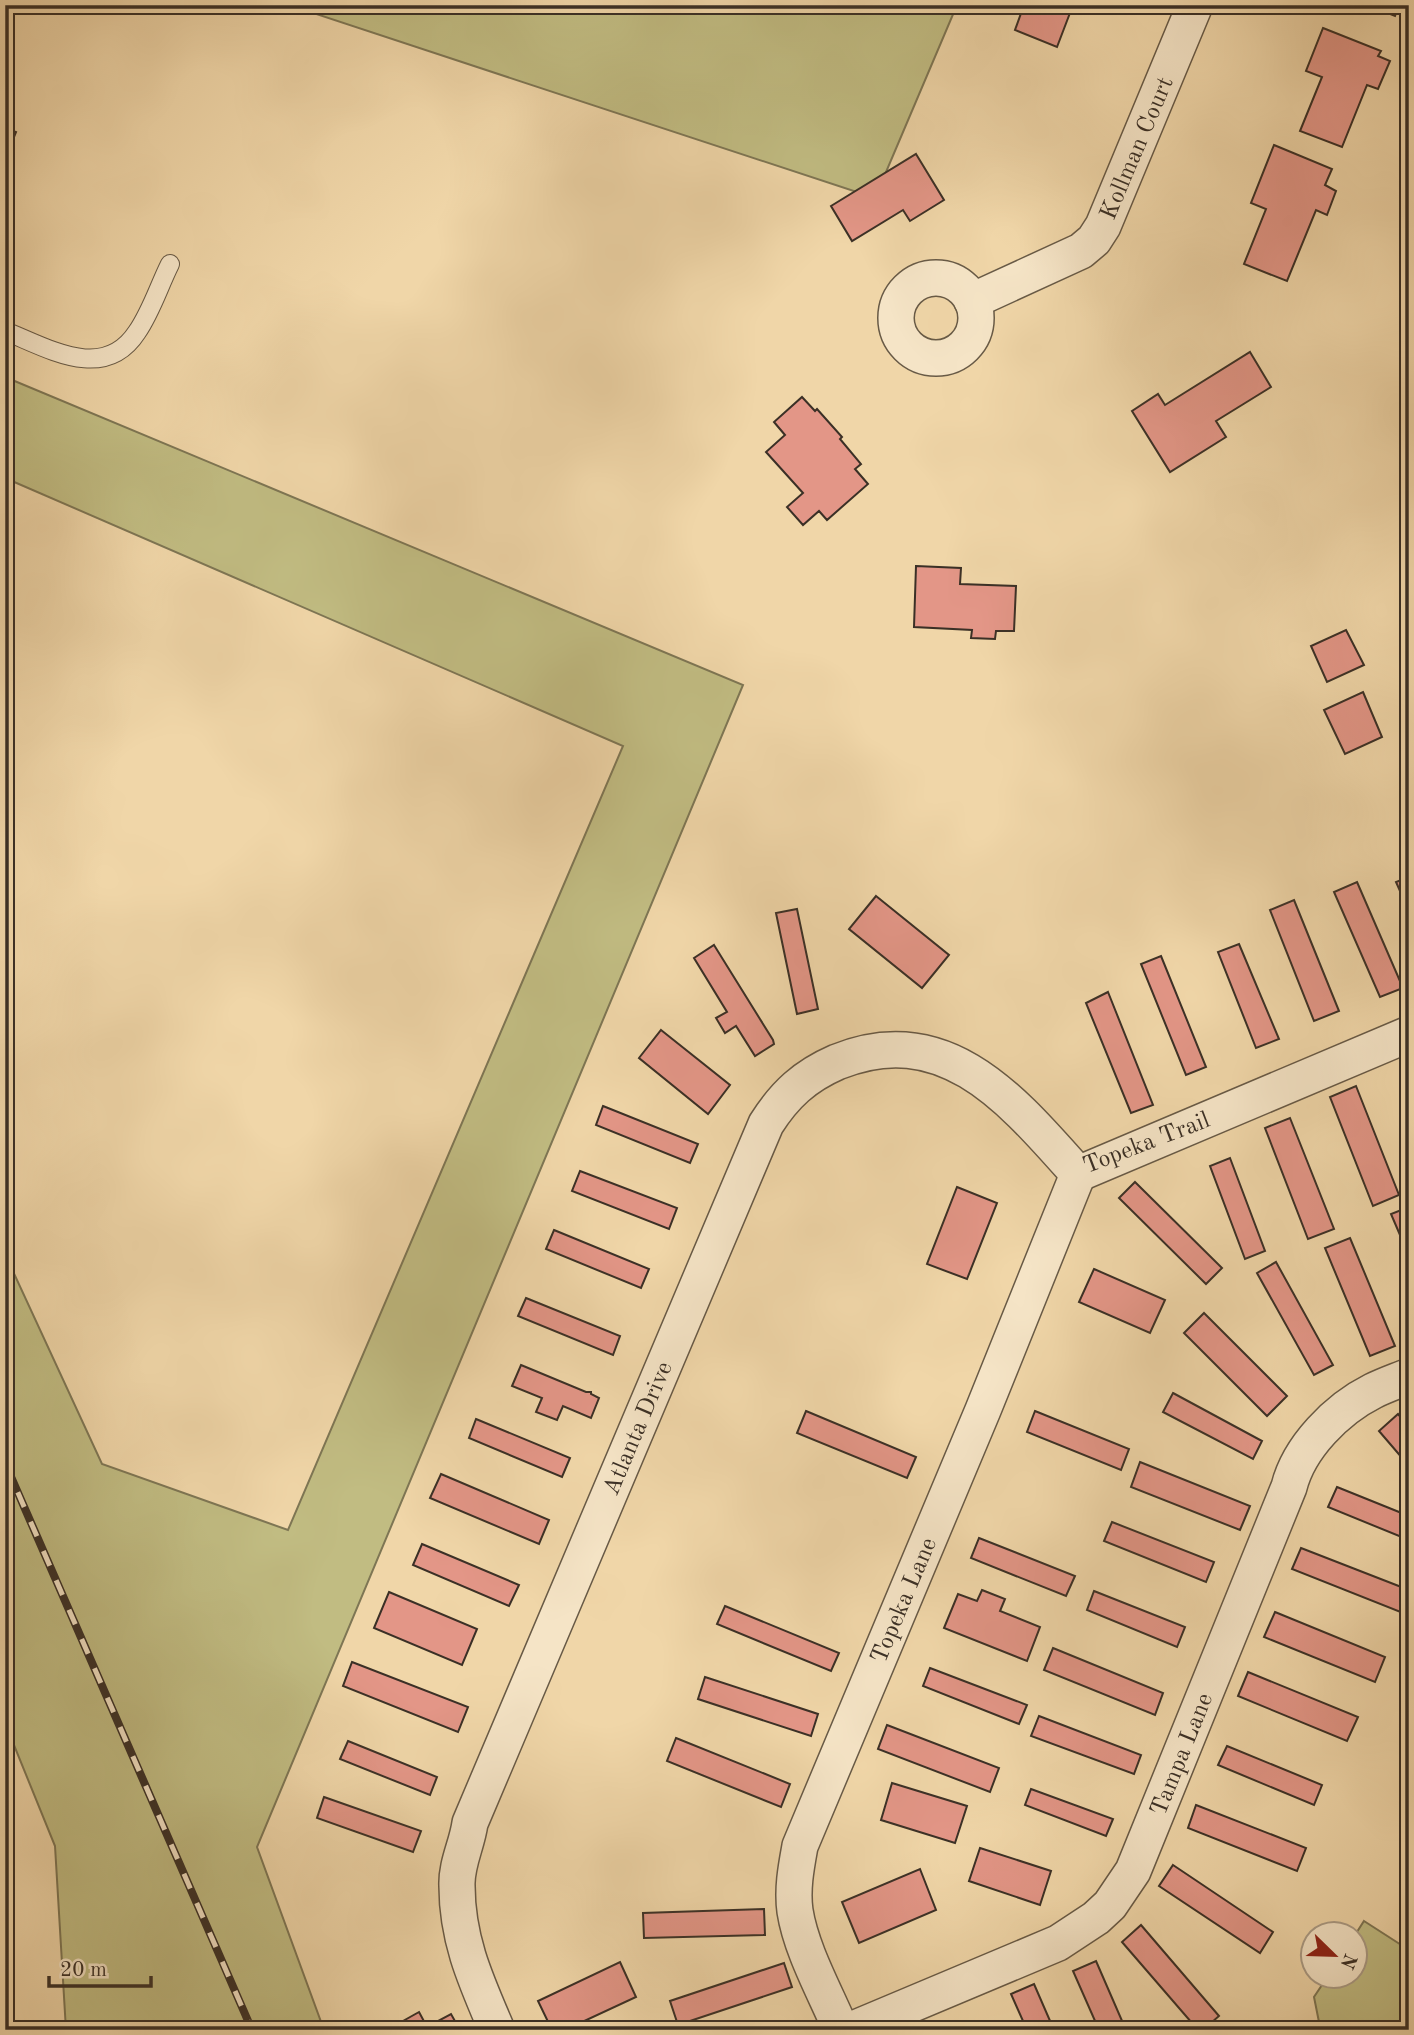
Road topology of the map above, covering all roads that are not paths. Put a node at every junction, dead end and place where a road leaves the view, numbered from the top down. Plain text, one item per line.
1 (1195, 5) edge
2 (170, 264) dead end
3 (972, 300) dead end
4 (5, 331) edge
5 (1409, 1034) edge
6 (911, 1050) joint
7 (1078, 1174) junction
8 (1409, 1376) edge
9 (497, 2030) edge
10 (841, 2030) edge
11 (851, 2030) edge

1 - 3 street, Kollman Court
2 - 4 lane
5 - 7 street, Topeka Trail
6 - 7 street, Topeka Trail
6 - 9 street, Atlanta Drive
7 - 10 street, Topeka Lane
8 - 11 street, Tampa Lane

